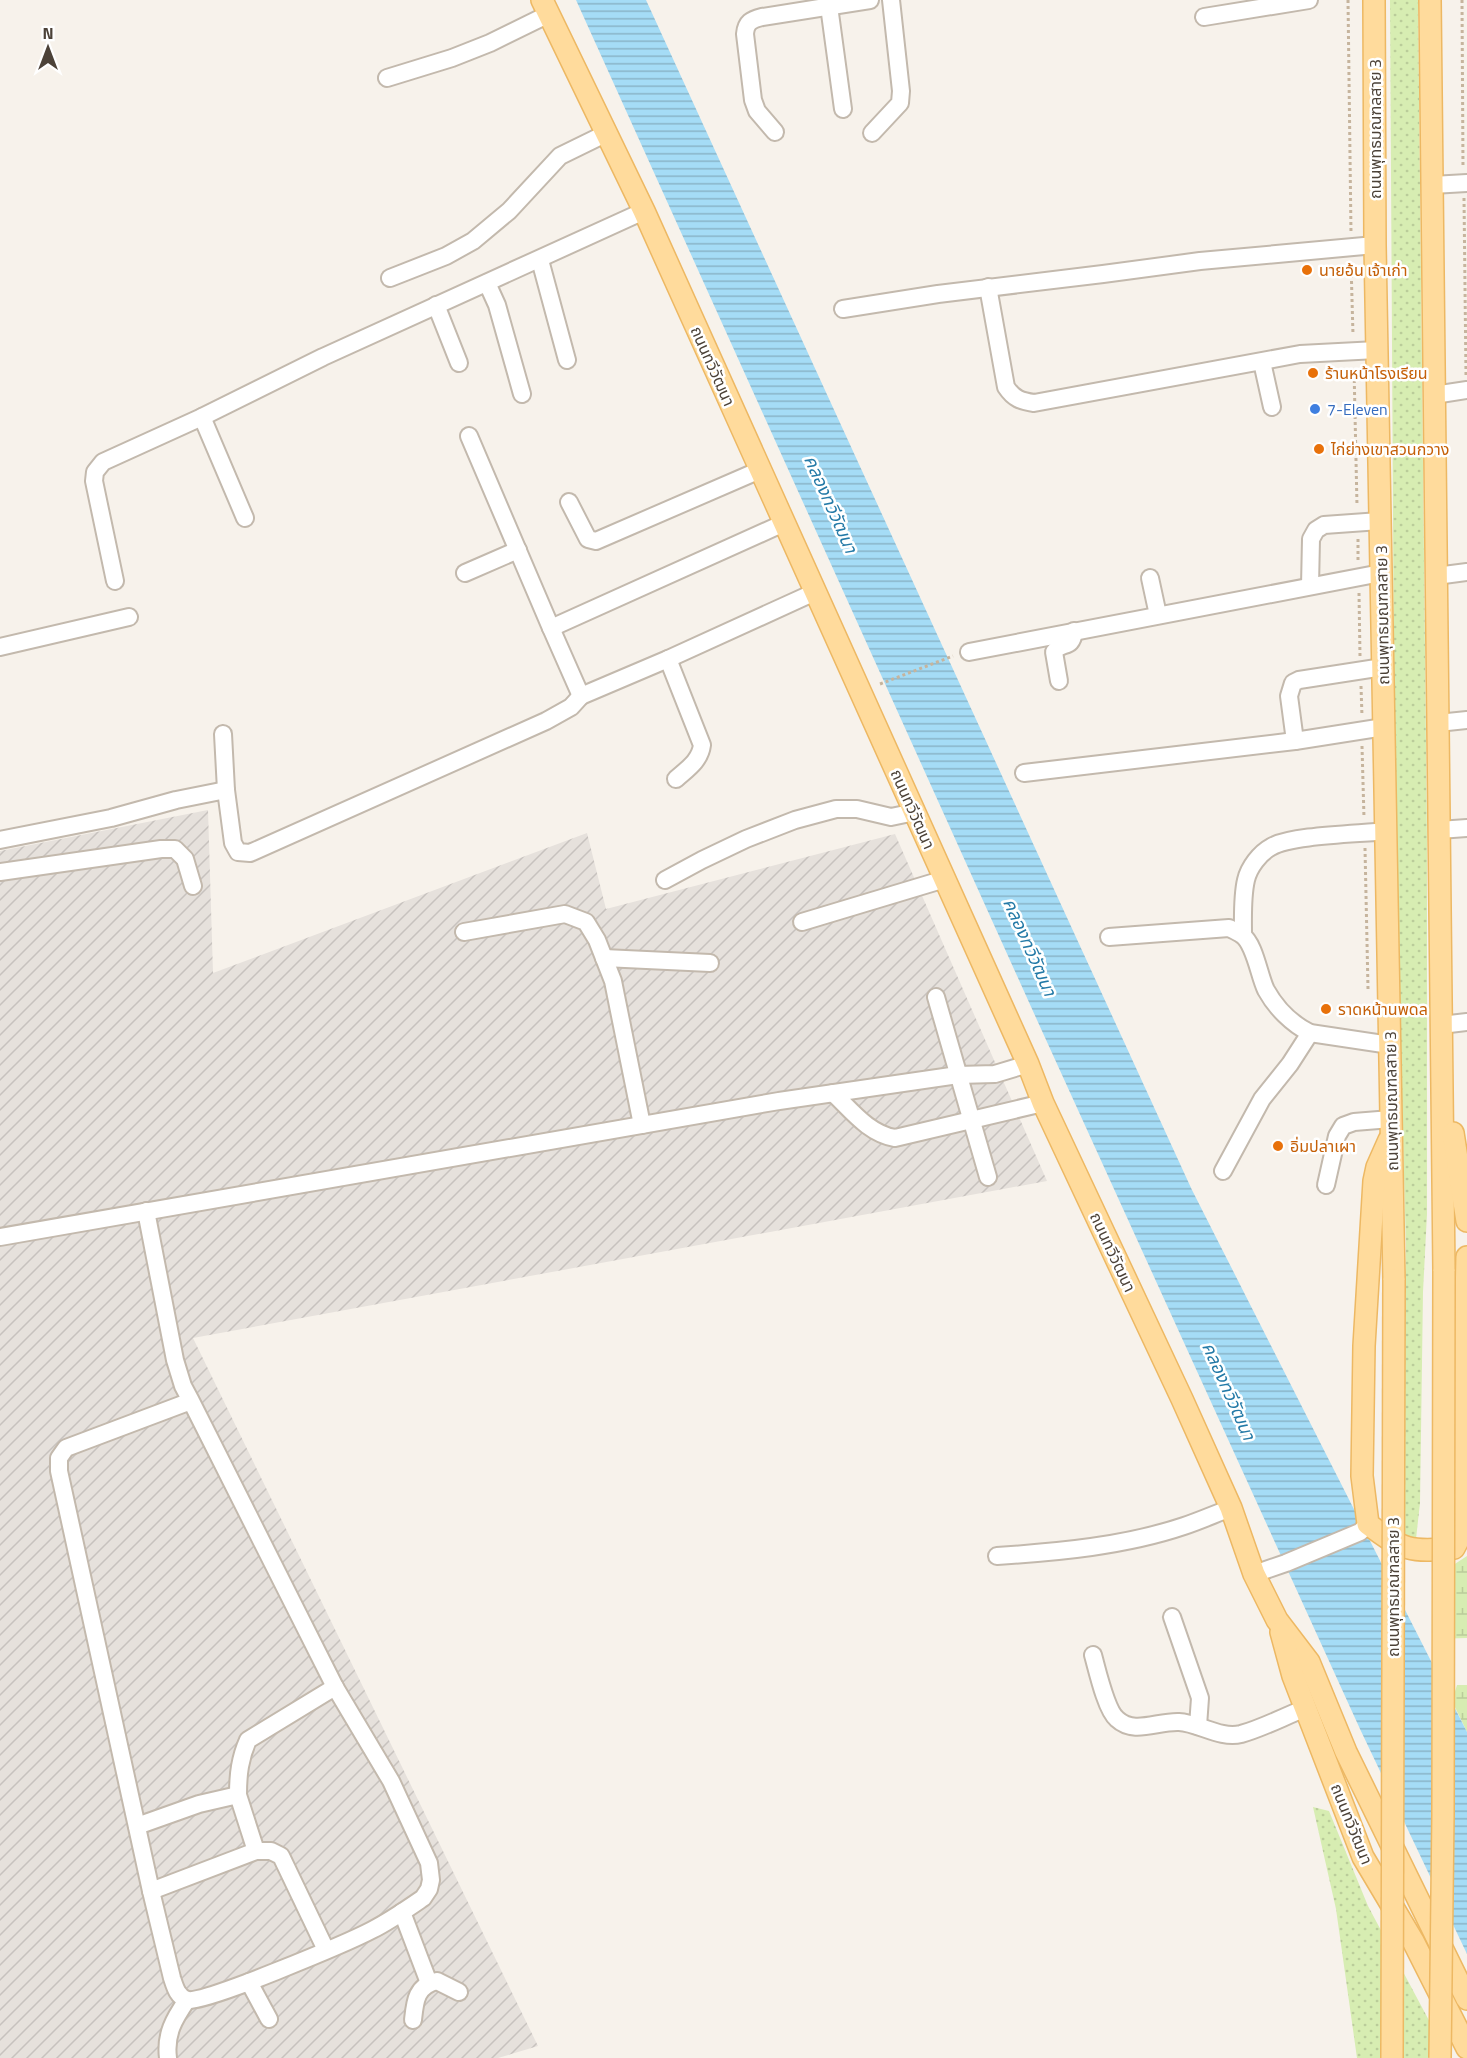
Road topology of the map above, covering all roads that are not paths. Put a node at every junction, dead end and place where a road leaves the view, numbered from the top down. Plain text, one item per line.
1 (870, 0) edge
2 (891, 0) edge
3 (1309, 0) edge
4 (1374, 0) edge
5 (1430, 0) edge
6 (829, 6) junction
7 (545, 7) edge
8 (1204, 17) dead end
9 (387, 78) dead end
10 (843, 109) dead end
11 (775, 132) dead end
12 (872, 133) dead end
13 (607, 134) junction
14 (1465, 183) edge
15 (1432, 185) junction
16 (644, 211) junction
17 (1375, 245) junction
18 (540, 260) junction
19 (390, 278) dead end
20 (487, 283) junction
21 (988, 287) junction
22 (436, 305) junction
23 (843, 309) dead end
24 (1377, 350) junction
25 (567, 360) dead end
26 (1263, 362) junction
27 (459, 363) dead end
28 (1467, 390) edge
29 (522, 394) dead end
30 (1434, 395) junction
31 (1272, 407) dead end
32 (202, 417) junction
33 (469, 436) dead end
34 (760, 470) junction
35 (569, 502) dead end
36 (245, 518) dead end
37 (1380, 522) junction
38 (784, 523) junction
39 (518, 550) junction
40 (1467, 572) edge
41 (465, 573) dead end
42 (1381, 573) junction
43 (1436, 576) junction
44 (1150, 578) dead end
45 (115, 581) dead end
46 (1310, 586) junction
47 (815, 592) junction
48 (1158, 615) junction
49 (129, 617) dead end
50 (551, 628) junction
51 (1074, 631) junction
52 (0, 647) edge
53 (963, 653) road end
54 (668, 659) junction
55 (1383, 667) junction
56 (1059, 681) dead end
57 (581, 696) junction
58 (1467, 720) edge
59 (1438, 723) junction
60 (1384, 727) junction
61 (223, 734) dead end
62 (1295, 741) junction
63 (1024, 773) dead end
64 (676, 779) dead end
65 (226, 790) junction
66 (915, 812) junction
67 (1467, 828) edge
68 (1439, 830) junction
69 (1386, 831) junction
70 (0, 840) edge
71 (0, 872) edge
72 (945, 879) junction
73 (665, 880) dead end
74 (193, 886) dead end
75 (802, 922) dead end
76 (464, 932) dead end
77 (1243, 935) junction
78 (1108, 938) dead end
79 (604, 958) junction
80 (711, 963) dead end
81 (936, 997) dead end
82 (1467, 1022) edge
83 (1441, 1025) junction
84 (1310, 1032) junction
85 (1390, 1045) junction
86 (1441, 1061) junction
87 (1028, 1064) junction
88 (958, 1075) junction
89 (833, 1093) junction
90 (1043, 1103) junction
91 (971, 1120) junction
92 (642, 1125) junction
93 (1392, 1126) junction
94 (1223, 1171) dead end
95 (988, 1177) dead end
96 (1326, 1185) dead end
97 (147, 1211) junction
98 (1467, 1221) edge
99 (0, 1236) edge
100 (1467, 1257) edge
101 (191, 1401) junction
102 (1465, 1489) edge
103 (1231, 1508) junction
104 (1364, 1528) junction
105 (997, 1556) dead end
106 (1254, 1574) junction
107 (1172, 1617) dead end
108 (1277, 1620) junction
109 (1093, 1654) dead end
110 (335, 1687) junction
111 (1306, 1708) junction
112 (1198, 1726) junction
113 (238, 1795) junction
114 (137, 1826) junction
115 (256, 1851) junction
116 (151, 1891) junction
117 (402, 1912) junction
118 (326, 1950) junction
119 (249, 1982) junction
120 (429, 1983) junction
121 (459, 1992) dead end
122 (1467, 1999) edge
123 (187, 2000) junction
124 (269, 2019) dead end
125 (413, 2020) dead end
126 (1467, 2048) edge
127 (168, 2058) edge
128 (1392, 2058) edge
129 (1440, 2058) edge

1 - 6 street
2 - 12 street
3 - 8 street
4 - 17 main road, ถนนพุทธมณฑลสาย 3
5 - 15 main road
6 - 10 street
6 - 11 street
7 - 9 street
7 - 13 main road, ถนนทวีวัฒนา
13 - 16 main road, ถนนทวีวัฒนา
13 - 19 street
14 - 15 street
15 - 30 main road
16 - 18 street
16 - 34 main road, ถนนทวีวัฒนา
17 - 21 street
17 - 24 main road, ถนนพุทธมณฑลสาย 3
18 - 20 street
18 - 25 street
20 - 22 street
20 - 29 street
21 - 23 street
21 - 26 street
22 - 27 street
22 - 32 street
24 - 26 street
24 - 37 main road, ถนนพุทธมณฑลสาย 3
26 - 31 street
28 - 30 street
30 - 43 main road
32 - 36 street
32 - 45 street
33 - 39 street
34 - 35 street
34 - 38 main road, ถนนทวีวัฒนา
37 - 42 main road, ถนนพุทธมณฑลสาย 3
37 - 46 street
38 - 47 main road, ถนนทวีวัฒนา
38 - 50 street
39 - 41 street
39 - 50 street
40 - 43 street
42 - 46 street
42 - 55 main road, ถนนพุทธมณฑลสาย 3
43 - 59 main road
44 - 48 street
46 - 48 street
47 - 54 street
47 - 66 main road, ถนนทวีวัฒนา
48 - 51 street
49 - 52 street
50 - 57 street
51 - 53 street
51 - 56 street
54 - 57 street
54 - 64 street
55 - 60 main road, ถนนพุทธมณฑลสาย 3
55 - 62 street
57 - 65 street
58 - 59 street
59 - 68 main road
60 - 62 street
60 - 69 main road, ถนนพุทธมณฑลสาย 3
61 - 65 street
62 - 63 street
65 - 70 street
66 - 72 main road, ถนนทวีวัฒนา
66 - 73 street
67 - 68 street
68 - 83 main road
69 - 77 street
69 - 85 main road, ถนนพุทธมณฑลสาย 3
71 - 74 street
72 - 75 street
72 - 87 main road, ถนนทวีวัฒนา
76 - 79 street
77 - 78 street
77 - 84 street
79 - 80 street
79 - 92 street
81 - 88 street
82 - 83 street
83 - 86 main road
84 - 85 street
84 - 94 street
85 - 93 main road, ถนนพุทธมณฑลสาย 3
86 - 98 main road
86 - 129 main road, bridge
87 - 88 street
87 - 90 main road, ถนนทวีวัฒนา
88 - 89 street
88 - 91 street
89 - 91 street
89 - 92 street
90 - 91 street
90 - 103 main road, ถนนทวีวัฒนา
91 - 95 street
92 - 97 street
93 - 96 street
93 - 104 main road
93 - 128 main road, ถนนพุทธมณฑลสาย 3, bridge
97 - 99 street
97 - 101 street
100 - 102 main road
101 - 110 street
101 - 114 street
102 - 104 main road
103 - 105 street
103 - 106 main road, ถนนทวีวัฒนา
104 - 106 street
106 - 108 main road, ถนนทวีวัฒนา
107 - 112 street
108 - 111 main road, ถนนทวีวัฒนา
108 - 122 main road, ถนนทวีวัฒนา
109 - 112 street
110 - 113 street
110 - 117 street
111 - 112 street
111 - 126 main road, ถนนทวีวัฒนา
113 - 114 street
113 - 115 street
114 - 116 street
115 - 116 street
115 - 118 street
116 - 123 street
117 - 118 street
117 - 120 street
118 - 119 street
119 - 123 street
119 - 124 street
120 - 121 street
120 - 125 street
123 - 127 street

